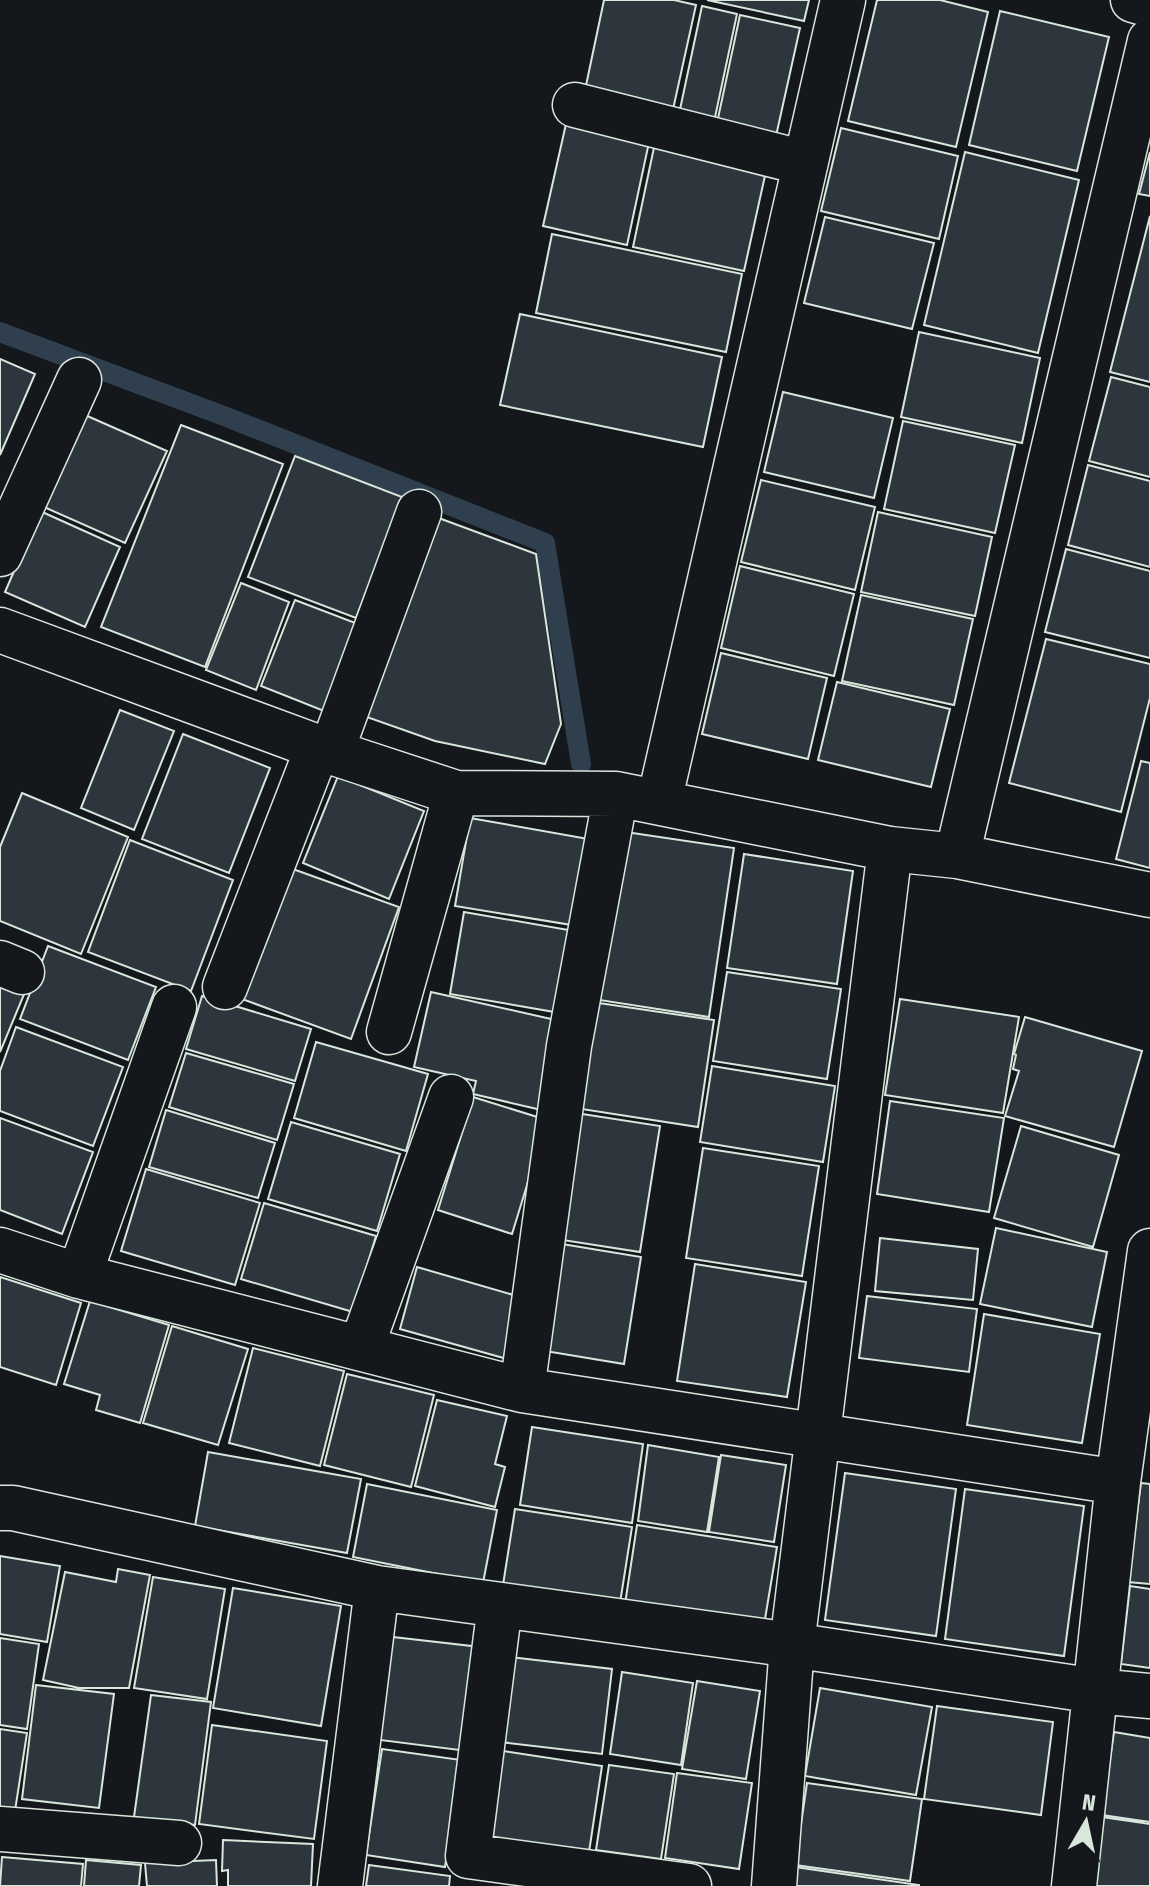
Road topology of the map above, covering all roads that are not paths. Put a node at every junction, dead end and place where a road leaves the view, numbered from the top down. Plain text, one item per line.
1 (843, 0) edge
2 (1133, 0) edge
3 (1150, 5) edge
4 (1150, 41) edge
5 (575, 105) dead end
6 (805, 163) junction
7 (79, 380) dead end
8 (419, 512) dead end
9 (0, 554) edge
10 (0, 630) edge
11 (324, 750) junction
12 (456, 793) junction
13 (616, 794) junction
14 (659, 802) junction
15 (890, 849) junction
16 (957, 856) junction
17 (1150, 895) edge
18 (225, 987) dead end
19 (174, 1007) dead end
20 (389, 1032) dead end
21 (451, 1097) dead end
22 (0, 1250) edge
23 (1150, 1251) edge
24 (79, 1276) junction
25 (361, 1348) junction
26 (522, 1390) junction
27 (819, 1435) junction
28 (1118, 1482) junction
29 (0, 1508) edge
30 (377, 1588) junction
31 (500, 1605) junction
32 (792, 1645) junction
33 (1096, 1691) junction
34 (1150, 1696) edge
35 (0, 1829) edge
36 (179, 1843) dead end
37 (340, 1886) edge
38 (689, 1886) edge
39 (774, 1886) edge
40 (1074, 1886) edge

1 - 6 street
2 - 3 street
4 - 16 street
5 - 6 street
6 - 14 street
7 - 9 street
8 - 11 street
10 - 11 street
11 - 12 street
11 - 18 street
12 - 13 street
12 - 20 street
13 - 14 street
13 - 26 street
14 - 15 street
15 - 16 street
15 - 27 street
16 - 17 street
19 - 24 street
21 - 25 street
22 - 24 street
23 - 28 street
24 - 25 street
25 - 26 street
26 - 27 street
27 - 28 street
27 - 32 street
28 - 33 street
29 - 30 street
30 - 31 street
30 - 37 street
31 - 32 street
31 - 38 street
32 - 33 street
32 - 39 street
33 - 34 street
33 - 40 street
35 - 36 street

